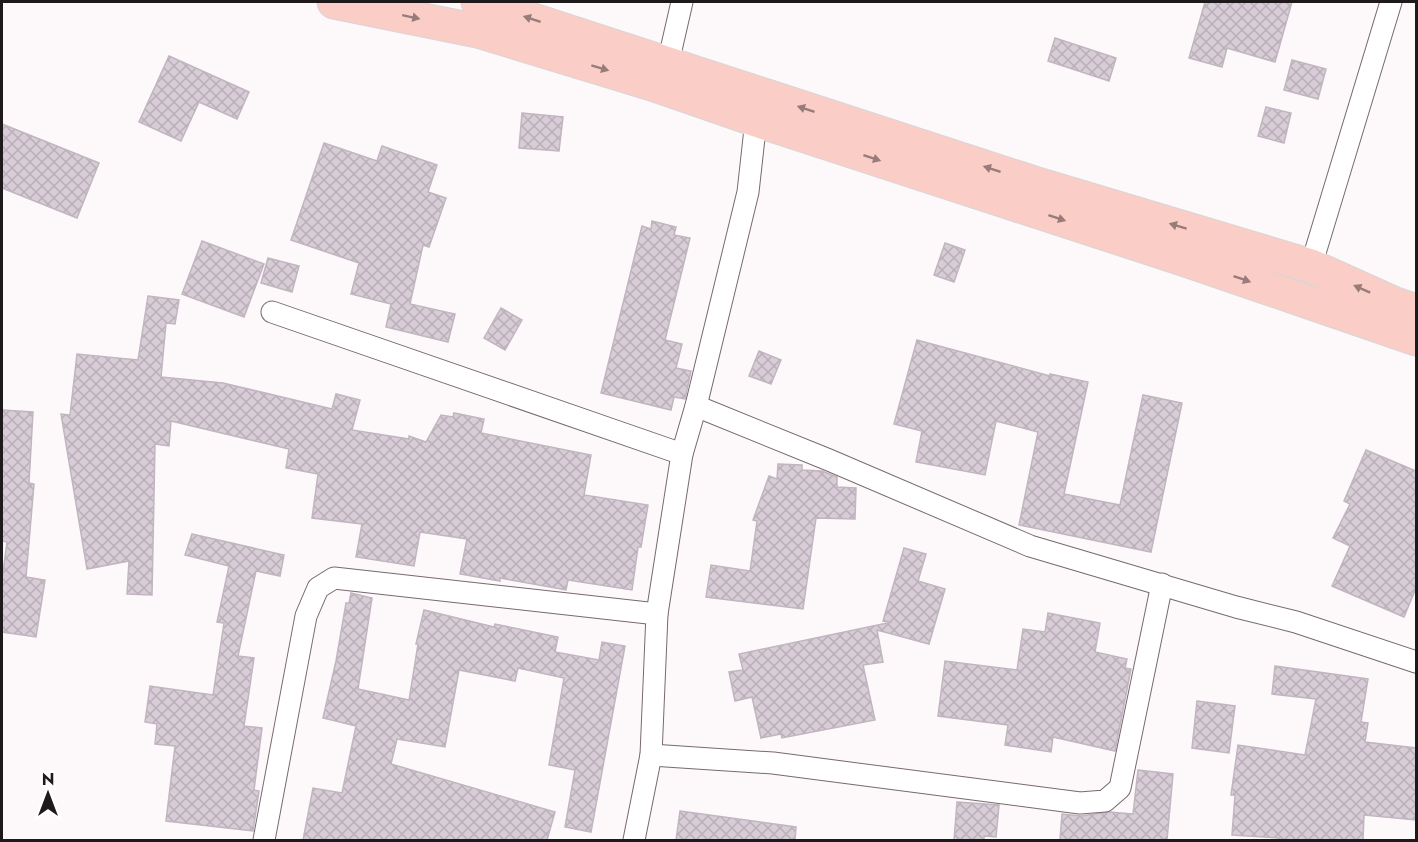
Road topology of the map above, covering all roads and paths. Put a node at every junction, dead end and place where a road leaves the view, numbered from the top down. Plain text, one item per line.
1 (334, 2) edge
2 (478, 2) edge
3 (682, 2) edge
4 (1391, 2) edge
5 (668, 63) junction
6 (756, 120) junction
7 (1311, 266) junction
8 (1416, 311) edge
9 (272, 312) dead end
10 (1416, 339) edge
11 (696, 406) junction
12 (682, 454) junction
13 (1162, 584) junction
14 (657, 614) junction
15 (1416, 662) edge
16 (651, 755) junction
17 (264, 840) edge
18 (634, 840) edge

1 -> 6 main road
5 -> 2 main road
3 - 5 street
4 - 7 street
7 -> 5 main road
6 -> 10 main road
6 - 11 street
8 -> 7 main road
9 - 12 street
11 - 12 street
11 - 13 street
12 - 14 street
13 - 15 street
13 - 16 street
14 - 16 street
14 - 17 street
16 - 18 street

